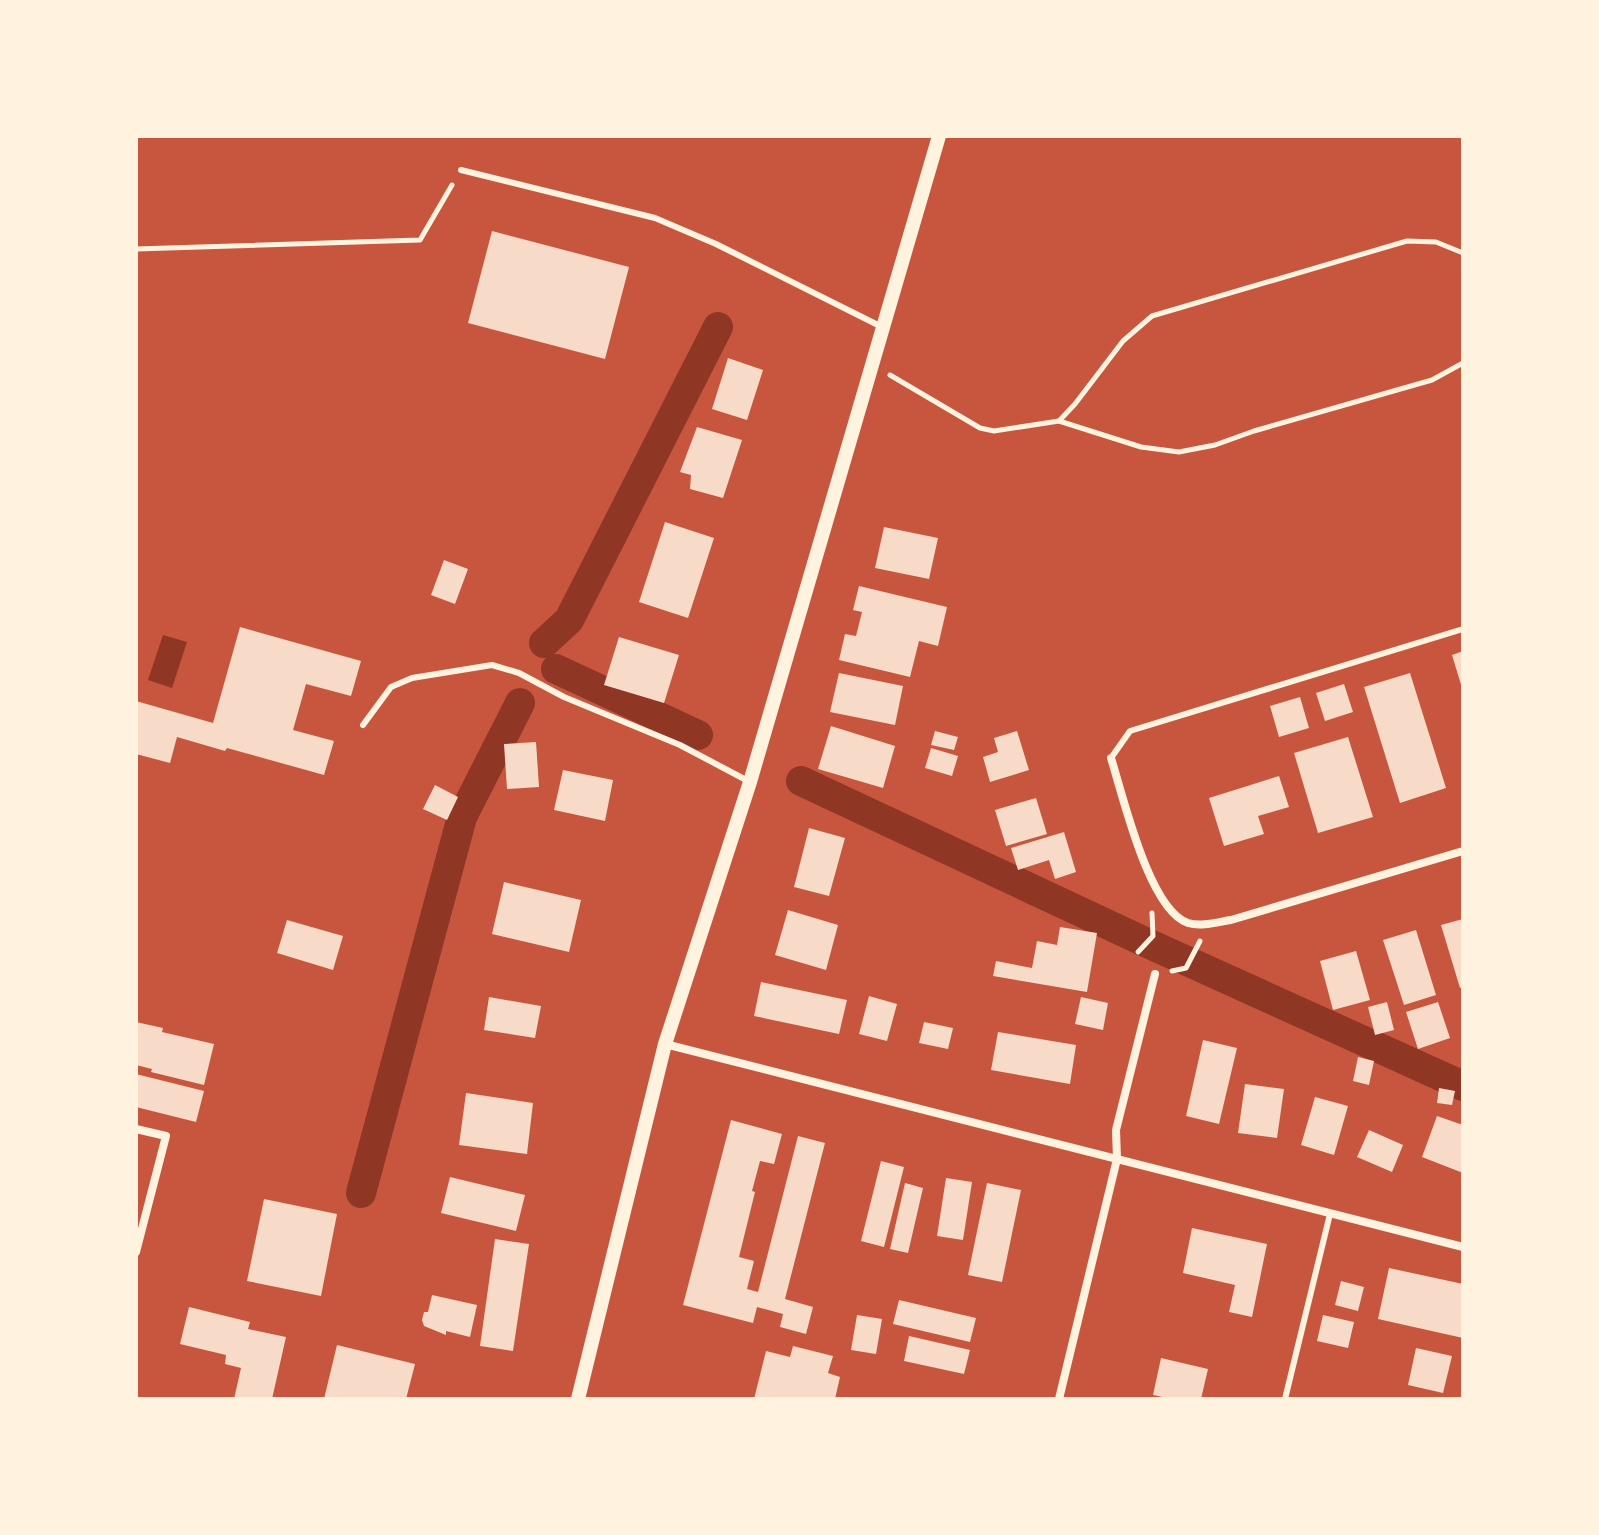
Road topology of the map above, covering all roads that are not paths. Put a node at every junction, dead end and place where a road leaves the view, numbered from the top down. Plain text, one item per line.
1 (939, 136) edge
2 (461, 170) road end
3 (883, 327) junction
4 (1463, 629) edge
5 (363, 725) dead end
6 (1111, 758) joint
7 (750, 782) junction
8 (1463, 851) edge
9 (1155, 974) dead end
10 (665, 1044) junction
11 (136, 1129) edge
12 (1117, 1159) junction
13 (1330, 1214) junction
14 (1463, 1247) edge
15 (136, 1252) edge
16 (578, 1399) edge
17 (1059, 1399) edge
18 (1285, 1399) edge

1 - 3 street
2 - 3 lane
3 - 7 street
4 - 6 lane
5 - 7 lane
6 - 8 street
7 - 10 street
9 - 12 street
10 - 12 street
10 - 16 street
11 - 15 street
12 - 13 street
12 - 17 street
13 - 14 street
13 - 18 lane

